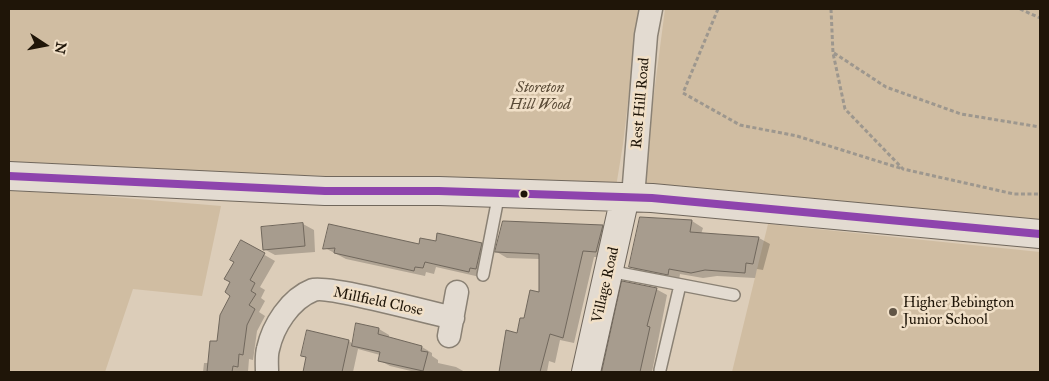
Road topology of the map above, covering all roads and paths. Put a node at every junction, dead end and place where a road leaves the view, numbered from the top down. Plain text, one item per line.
1 (651, 9) edge
2 (718, 9) edge
3 (831, 9) edge
4 (1020, 9) edge
5 (1040, 18) edge
6 (834, 53) junction
7 (1040, 127) edge
8 (903, 169) junction
9 (9, 176) edge
10 (499, 192) junction
11 (1040, 194) edge
12 (626, 204) junction
13 (1040, 234) edge
14 (609, 272) junction
15 (482, 275) dead end
16 (680, 285) junction
17 (457, 292) dead end
18 (734, 294) dead end
19 (660, 370) dead end
20 (267, 372) edge
21 (586, 372) edge

1 - 12 street, Rest Hill Road
2 - 8 path
3 - 6 path
4 - 5 path
6 - 7 path
6 - 8 path
8 - 11 path
9 - 10 main road
10 - 12 main road
10 - 15 lane
12 - 13 main road
12 - 14 main road, Village Road
14 - 16 lane
14 - 21 main road, Village Road
16 - 18 lane
16 - 19 lane
17 - 20 street, Millfield Close

